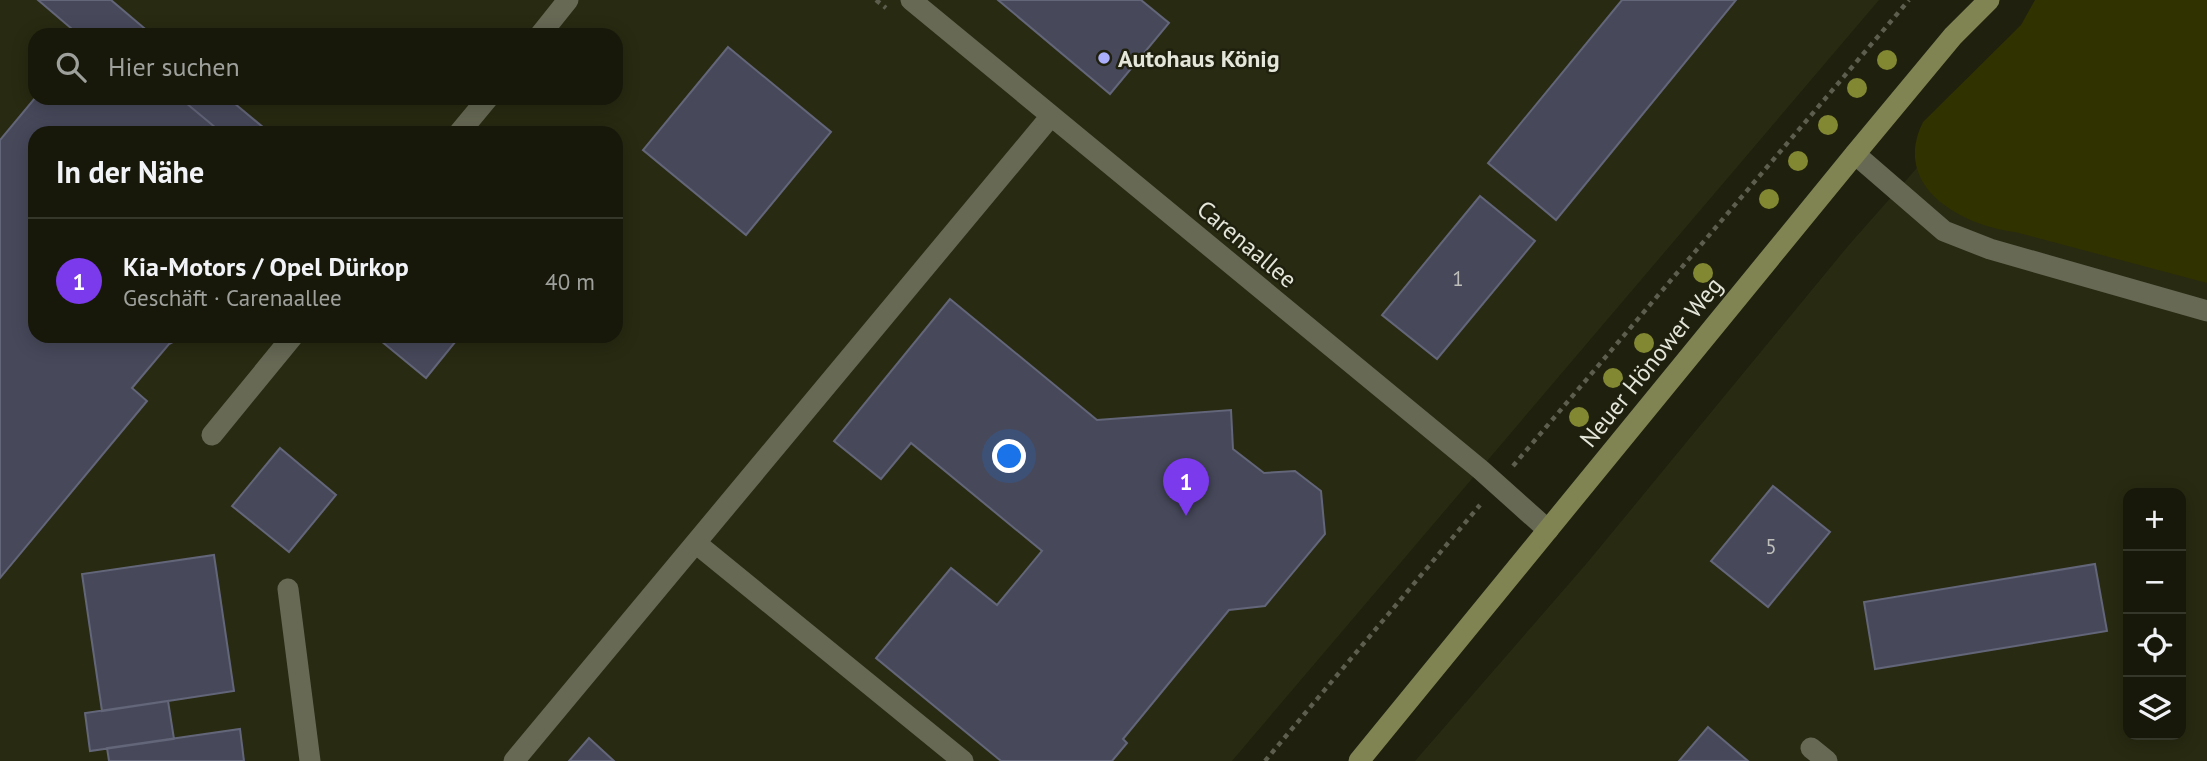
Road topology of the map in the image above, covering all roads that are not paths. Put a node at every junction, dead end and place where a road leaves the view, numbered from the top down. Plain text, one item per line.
1 (568, 0) edge
2 (911, 0) edge
3 (1989, 0) edge
4 (546, 28) edge
5 (482, 105) edge
6 (1051, 116) junction
7 (465, 126) edge
8 (1855, 154) junction
9 (2207, 312) edge
10 (287, 343) edge
11 (212, 435) dead end
12 (1548, 530) junction
13 (697, 544) junction
14 (288, 589) dead end
15 (310, 761) edge
16 (514, 761) edge
17 (963, 761) edge
18 (1359, 761) edge

1 - 4 street
2 - 6 street, Carenaallee
3 - 8 main road, Neuer Hönower Weg
5 - 7 street
6 - 12 street, Carenaallee
6 - 13 street
8 - 9 street
8 - 12 main road, Neuer Hönower Weg
10 - 11 street
12 - 18 main road, Neuer Hönower Weg
13 - 16 street
13 - 17 street
14 - 15 street

